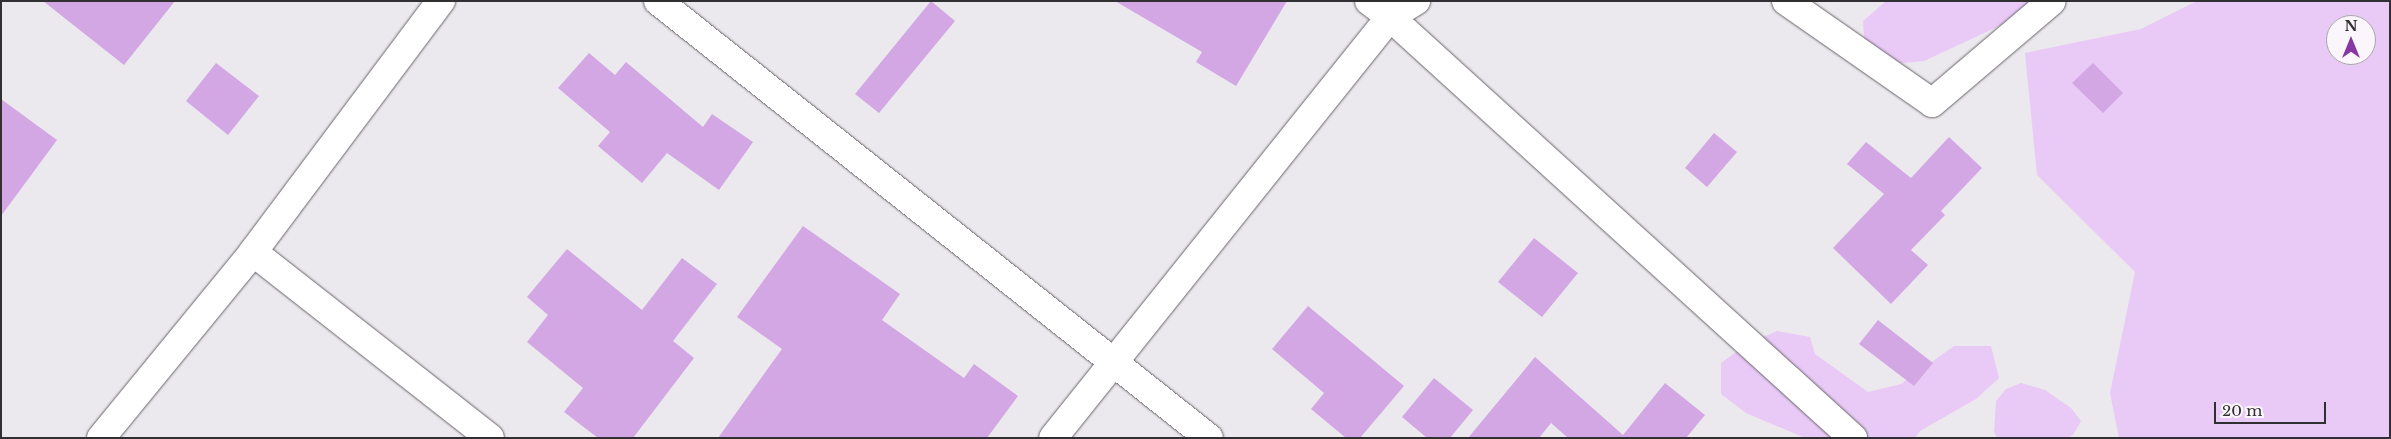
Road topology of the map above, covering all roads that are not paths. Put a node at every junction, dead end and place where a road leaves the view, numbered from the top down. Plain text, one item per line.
1 (441, 1) edge
2 (658, 1) edge
3 (1416, 1) edge
4 (1786, 1) edge
5 (2052, 1) edge
6 (1380, 9) edge
7 (253, 252) junction
8 (1114, 361) junction
9 (101, 438) edge
10 (490, 438) edge
11 (1053, 438) edge
12 (1209, 438) edge
13 (1853, 438) edge

1 - 7 street
2 - 8 street
3 - 6 street
4 - 5 street
6 - 8 street
6 - 13 street
7 - 9 street
7 - 10 street
8 - 11 street
8 - 12 street

